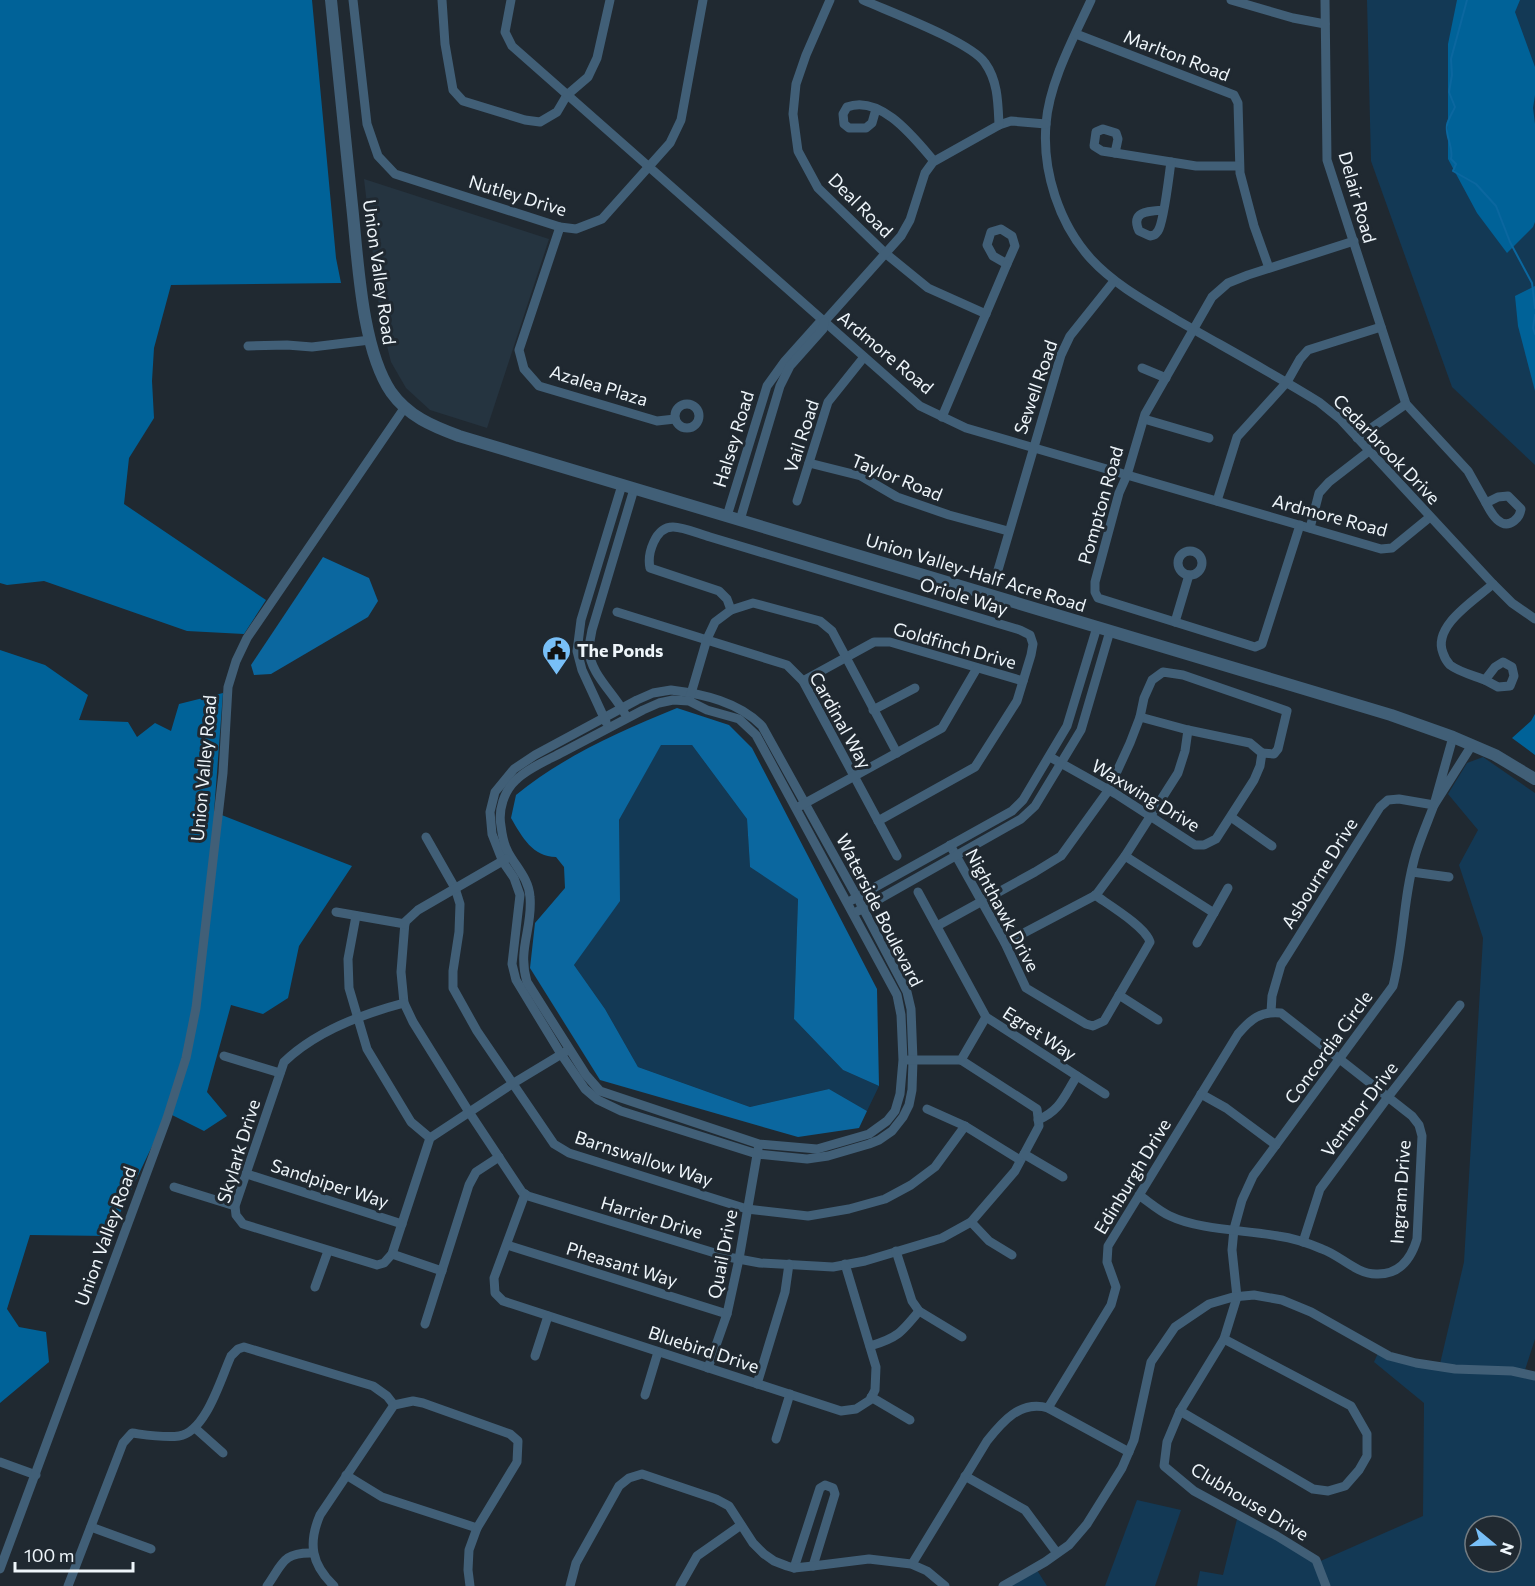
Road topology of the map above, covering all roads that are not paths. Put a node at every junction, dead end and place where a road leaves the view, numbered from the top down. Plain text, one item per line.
1 (331, 0) edge
2 (353, 0) edge
3 (442, 0) edge
4 (511, 0) edge
5 (610, 0) edge
6 (703, 0) edge
7 (830, 0) edge
8 (863, 0) edge
9 (1091, 0) edge
10 (1231, 0) edge
11 (1325, 0) edge
12 (1325, 24) junction
13 (1076, 34) junction
14 (567, 95) junction
15 (876, 109) dead end
16 (1046, 124) junction
17 (999, 125) junction
18 (1115, 153) dead end
19 (934, 161) junction
20 (1172, 162) junction
21 (1239, 166) junction
22 (649, 168) junction
23 (1163, 210) dead end
24 (560, 227) junction
25 (1354, 241) junction
26 (885, 253) junction
27 (1007, 264) dead end
28 (1269, 268) junction
29 (1114, 281) junction
30 (986, 314) junction
31 (824, 322) junction
32 (1382, 327) junction
33 (1194, 330) junction
34 (370, 340) junction
35 (248, 346) dead end
36 (864, 357) junction
37 (1142, 368) dead end
38 (1166, 378) junction
39 (1287, 382) junction
40 (1406, 404) junction
41 (405, 407) junction
42 (942, 417) junction
43 (675, 419) dead end
44 (1143, 419) junction
45 (1209, 438) dead end
46 (1357, 438) junction
47 (1032, 447) junction
48 (1369, 451) junction
49 (744, 458) junction
50 (757, 460) junction
51 (809, 463) junction
52 (1127, 475) junction
53 (622, 485) junction
54 (634, 489) junction
55 (797, 501) dead end
56 (1217, 501) junction
57 (1486, 503) dead end
58 (727, 516) junction
59 (1430, 517) junction
60 (740, 520) junction
61 (1300, 525) junction
62 (1310, 528) junction
63 (1008, 531) junction
64 (998, 570) dead end
65 (1189, 574) dead end
66 (1493, 584) junction
67 (731, 610) junction
68 (617, 612) dead end
69 (1535, 619) edge
70 (1175, 622) junction
71 (1097, 627) junction
72 (1110, 631) junction
73 (707, 639) junction
74 (846, 657) junction
75 (977, 668) junction
76 (1083, 672) junction
77 (1096, 678) junction
78 (1485, 680) dead end
79 (803, 681) junction
80 (1023, 681) junction
81 (915, 688) dead end
82 (690, 697) junction
83 (622, 708) junction
84 (873, 710) junction
85 (1140, 717) junction
86 (627, 718) junction
87 (603, 719) junction
88 (609, 728) junction
89 (1188, 730) junction
90 (1453, 737) junction
91 (1472, 745) junction
92 (897, 753) junction
93 (1262, 753) junction
94 (1050, 757) junction
95 (1061, 763) junction
96 (854, 777) junction
97 (1535, 779) edge
98 (1108, 791) junction
99 (805, 803) junction
100 (1434, 805) junction
101 (795, 808) junction
102 (1149, 816) junction
103 (1231, 817) junction
104 (878, 821) junction
105 (426, 837) dead end
106 (950, 845) junction
107 (1272, 846) dead end
108 (956, 855) junction
109 (897, 856) dead end
110 (1125, 856) junction
111 (507, 859) junction
112 (1412, 872) junction
113 (1449, 877) dead end
114 (455, 888) junction
115 (1228, 888) dead end
116 (918, 892) dead end
117 (1095, 895) junction
118 (857, 897) junction
119 (848, 902) junction
120 (981, 902) junction
121 (863, 908) junction
122 (336, 912) dead end
123 (854, 913) junction
124 (1214, 913) junction
125 (356, 916) junction
126 (405, 924) junction
127 (937, 926) junction
128 (1005, 943) junction
129 (1197, 943) dead end
130 (1119, 995) junction
131 (404, 1004) junction
132 (1460, 1005) dead end
133 (1271, 1012) junction
134 (986, 1017) junction
135 (357, 1018) junction
136 (1158, 1020) dead end
137 (570, 1048) junction
138 (561, 1054) junction
139 (224, 1056) dead end
140 (1340, 1059) junction
141 (903, 1060) junction
142 (914, 1060) junction
143 (961, 1060) junction
144 (280, 1073) junction
145 (1077, 1076) junction
146 (512, 1084) junction
147 (1105, 1094) dead end
148 (1202, 1094) junction
149 (1388, 1097) junction
150 (927, 1109) dead end
151 (469, 1112) junction
152 (1038, 1120) junction
153 (965, 1126) junction
154 (429, 1138) junction
155 (1276, 1145) junction
156 (758, 1149) junction
157 (499, 1157) junction
158 (1022, 1157) junction
159 (247, 1174) junction
160 (1063, 1177) dead end
161 (174, 1186) dead end
162 (525, 1194) junction
163 (1139, 1195) junction
164 (235, 1206) junction
165 (747, 1209) junction
166 (971, 1222) junction
167 (402, 1224) junction
168 (1234, 1230) junction
169 (1303, 1242) junction
170 (507, 1245) junction
171 (328, 1251) junction
172 (897, 1251) junction
173 (392, 1254) junction
174 (1012, 1255) dead end
175 (739, 1259) junction
176 (789, 1264) junction
177 (845, 1264) junction
178 (442, 1271) junction
179 (315, 1287) dead end
180 (1237, 1297) junction
181 (919, 1311) junction
182 (727, 1314) junction
183 (548, 1316) junction
184 (425, 1324) dead end
185 (962, 1337) dead end
186 (1224, 1339) junction
187 (870, 1346) junction
188 (658, 1352) junction
189 (535, 1356) dead end
190 (708, 1368) junction
191 (1535, 1376) edge
192 (757, 1384) junction
193 (790, 1394) junction
194 (645, 1395) dead end
195 (871, 1397) junction
196 (394, 1405) junction
197 (1048, 1408) junction
198 (1180, 1411) junction
199 (910, 1420) dead end
200 (195, 1428) junction
201 (776, 1440) dead end
202 (1129, 1452) junction
203 (223, 1454) dead end
204 (0, 1462) edge
205 (36, 1475) junction
206 (346, 1475) junction
207 (965, 1476) junction
208 (741, 1525) junction
209 (91, 1527) junction
210 (477, 1528) junction
211 (151, 1549) dead end
212 (313, 1552) junction
213 (1058, 1553) junction
214 (912, 1564) junction
215 (813, 1566) junction
216 (794, 1568) junction
217 (0, 1569) edge
218 (68, 1586) edge
219 (267, 1586) edge
220 (334, 1586) edge
221 (470, 1586) edge
222 (570, 1586) edge
223 (680, 1586) edge
224 (945, 1586) edge
225 (1004, 1586) edge
226 (1326, 1586) edge

1 - 34 street, Union Valley Road
2 - 24 street, Nutley Drive
3 - 14 street
4 - 14 street, Ardmore Road
5 - 14 street
6 - 22 street, Nutley Drive
7 - 26 street, Deal Road
8 - 17 street
9 - 13 street, Cedarbrook Drive
10 - 12 street
11 - 12 street, Delair Road
12 - 25 street, Delair Road
13 - 16 street, Cedarbrook Drive
13 - 21 street, Marlton Road
14 - 22 street, Ardmore Road
15 - 19 street
16 - 17 street
16 - 29 street, Cedarbrook Drive
17 - 19 street
18 - 20 street
19 - 26 street, Halsey Road
20 - 21 street
20 - 23 street
21 - 28 street, Marlton Road
22 - 24 street, Nutley Drive
22 - 31 street, Ardmore Road
24 - 43 street, Azalea Plaza
25 - 28 street, Pompton Road
25 - 32 street, Delair Road
26 - 30 street, Deal Road
26 - 31 street, Halsey Road
27 - 30 street
28 - 33 street, Pompton Road
29 - 33 street, Cedarbrook Drive
29 - 47 street, Sewell Road
30 - 42 street
31 - 36 street, Ardmore Road
31 - 49 street, Halsey Road
31 - 50 street, Halsey Road
32 - 39 street
32 - 40 street, Delair Road
33 - 38 street, Pompton Road
33 - 39 street, Cedarbrook Drive
34 - 35 street
34 - 41 street, Union Valley Road
36 - 42 street, Ardmore Road
36 - 51 street, Vail Road
37 - 38 street
38 - 44 street, Pompton Road
39 - 46 street, Cedarbrook Drive
39 - 56 street
40 - 46 street
40 - 57 street
41 - 53 street, Union Valley-Half Acre Road
41 - 205 street, Union Valley Road
42 - 47 street, Ardmore Road
44 - 45 street
44 - 52 street, Pompton Road
46 - 48 street, Cedarbrook Drive
47 - 52 street, Ardmore Road
47 - 63 street, Sewell Road
48 - 59 street, Cedarbrook Drive
48 - 62 street
49 - 50 street
49 - 58 street, Halsey Road
50 - 60 street, Halsey Road
51 - 55 street, Vail Road
51 - 63 street, Taylor Road
52 - 56 street, Ardmore Road
52 - 70 street, Pompton Road
53 - 54 street, Union Valley-Half Acre Road
53 - 87 street
54 - 58 street, Union Valley-Half Acre Road
54 - 83 street
56 - 61 street, Ardmore Road
58 - 60 street, Union Valley-Half Acre Road
59 - 62 street, Ardmore Road
59 - 66 street, Cedarbrook Drive
60 - 71 street, Union Valley-Half Acre Road
61 - 62 street, Ardmore Road
61 - 70 street, Pompton Road
63 - 64 street, Sewell Road
65 - 70 street
66 - 69 street, Cedarbrook Drive
66 - 78 street
67 - 73 street
67 - 74 street
67 - 80 street, Oriole Way
68 - 73 street, Cardinal Way
71 - 72 street, Union Valley-Half Acre Road
71 - 76 street
72 - 77 street
72 - 90 street, Union Valley-Half Acre Road
73 - 79 street, Cardinal Way
73 - 82 street
74 - 75 street, Goldfinch Drive
74 - 79 street, Goldfinch Drive
74 - 84 street
75 - 80 street, Goldfinch Drive
75 - 92 street
76 - 77 street
76 - 94 street
77 - 95 street
79 - 96 street, Cardinal Way
80 - 104 street, Oriole Way
81 - 84 street
82 - 83 street, Waterside Boulevard
82 - 86 street, Waterside Boulevard
82 - 99 street, Waterside Boulevard
82 - 101 street, Waterside Boulevard
83 - 86 street
83 - 87 street, Waterside Boulevard
84 - 92 street
85 - 89 street
85 - 93 street
85 - 98 street
86 - 88 street, Waterside Boulevard
87 - 88 street
87 - 111 street, Waterside Boulevard
88 - 111 street, Waterside Boulevard
89 - 93 street
89 - 102 street
90 - 91 street, Union Valley-Half Acre Road
90 - 100 street, Concordia Circle
91 - 97 street, Union Valley-Half Acre Road
91 - 100 street, Concordia Circle
92 - 96 street
93 - 103 street, Waxwing Drive
94 - 95 street, Waxwing Drive
94 - 106 street
95 - 98 street, Waxwing Drive
95 - 108 street
96 - 99 street
96 - 104 street, Cardinal Way
98 - 102 street, Waxwing Drive
98 - 120 street
99 - 101 street
99 - 118 street, Waterside Boulevard
100 - 112 street, Concordia Circle
100 - 133 street, Asbourne Drive
101 - 119 street, Waterside Boulevard
102 - 103 street, Waxwing Drive
102 - 110 street
103 - 107 street
104 - 109 street, Cardinal Way
105 - 114 street, Barnswallow Way
106 - 108 street, Nighthawk Drive
106 - 118 street
108 - 120 street, Nighthawk Drive
108 - 121 street
110 - 117 street
110 - 124 street
111 - 114 street
111 - 137 street, Waterside Boulevard
111 - 138 street, Waterside Boulevard
112 - 113 street
112 - 140 street, Concordia Circle
114 - 126 street
114 - 146 street, Barnswallow Way
115 - 124 street
116 - 127 street, Egret Way
117 - 128 street
117 - 130 street, Nighthawk Drive
118 - 119 street
118 - 121 street, Waterside Boulevard
119 - 123 street, Waterside Boulevard
120 - 127 street
120 - 128 street, Nighthawk Drive
121 - 123 street
121 - 142 street, Waterside Boulevard
122 - 125 street
123 - 141 street, Waterside Boulevard
124 - 129 street
125 - 126 street
125 - 135 street
126 - 131 street
127 - 134 street, Egret Way
128 - 130 street, Nighthawk Drive
130 - 136 street
131 - 135 street, Skylark Drive
131 - 151 street
132 - 149 street, Ventnor Drive
133 - 140 street, Ingram Drive
133 - 148 street, Edinburgh Drive
134 - 143 street
134 - 145 street, Egret Way
135 - 144 street, Skylark Drive
135 - 154 street
137 - 138 street
137 - 156 street, Waterside Boulevard
138 - 146 street
138 - 156 street, Waterside Boulevard
139 - 144 street
140 - 149 street, Ingram Drive
140 - 155 street, Concordia Circle
141 - 142 street
141 - 156 street, Waterside Boulevard
142 - 143 street
142 - 156 street, Waterside Boulevard
143 - 152 street
144 - 159 street, Skylark Drive
145 - 147 street, Egret Way
145 - 152 street
146 - 151 street
146 - 165 street, Barnswallow Way
148 - 155 street
148 - 163 street, Edinburgh Drive
149 - 169 street, Ventnor Drive
149 - 169 street, Ingram Drive
150 - 153 street
151 - 154 street
151 - 157 street
152 - 158 street, Harrier Drive
153 - 158 street
153 - 165 street, Barnswallow Way
154 - 167 street
155 - 168 street, Concordia Circle
156 - 165 street, Quail Drive
157 - 162 street
157 - 178 street
158 - 160 street
158 - 166 street, Harrier Drive
159 - 164 street, Skylark Drive
159 - 167 street, Sandpiper Way
161 - 164 street
162 - 170 street, Bluebird Drive
162 - 175 street, Harrier Drive
163 - 168 street, Ingram Drive
163 - 197 street, Edinburgh Drive
164 - 171 street, Skylark Drive
165 - 175 street, Quail Drive
166 - 172 street, Harrier Drive
166 - 174 street
167 - 173 street
168 - 169 street, Ingram Drive
168 - 180 street, Concordia Circle
170 - 182 street, Pheasant Way
170 - 183 street, Bluebird Drive
171 - 173 street, Skylark Drive
171 - 179 street
172 - 177 street, Harrier Drive
172 - 181 street
173 - 178 street
175 - 176 street, Harrier Drive
175 - 182 street, Quail Drive
176 - 177 street, Harrier Drive
176 - 192 street
177 - 187 street
178 - 184 street
180 - 186 street
180 - 191 street
180 - 202 street
181 - 185 street
181 - 187 street
182 - 190 street, Quail Drive
183 - 188 street, Bluebird Drive
183 - 189 street
186 - 198 street
186 - 198 street
187 - 195 street
188 - 190 street, Bluebird Drive
188 - 194 street
190 - 192 street, Bluebird Drive
192 - 193 street, Bluebird Drive
193 - 195 street, Bluebird Drive
193 - 201 street
195 - 199 street
196 - 200 street
196 - 206 street
196 - 210 street
197 - 202 street
197 - 207 street
198 - 226 street, Clubhouse Drive
200 - 203 street
200 - 209 street
202 - 213 street
204 - 205 street
205 - 217 street, Union Valley Road
206 - 210 street
206 - 212 street
207 - 213 street
207 - 214 street
208 - 216 street
208 - 222 street
208 - 223 street
209 - 211 street
209 - 218 street
210 - 221 street
212 - 219 street
212 - 220 street
213 - 225 street
214 - 215 street
214 - 224 street
215 - 216 street
215 - 216 street

